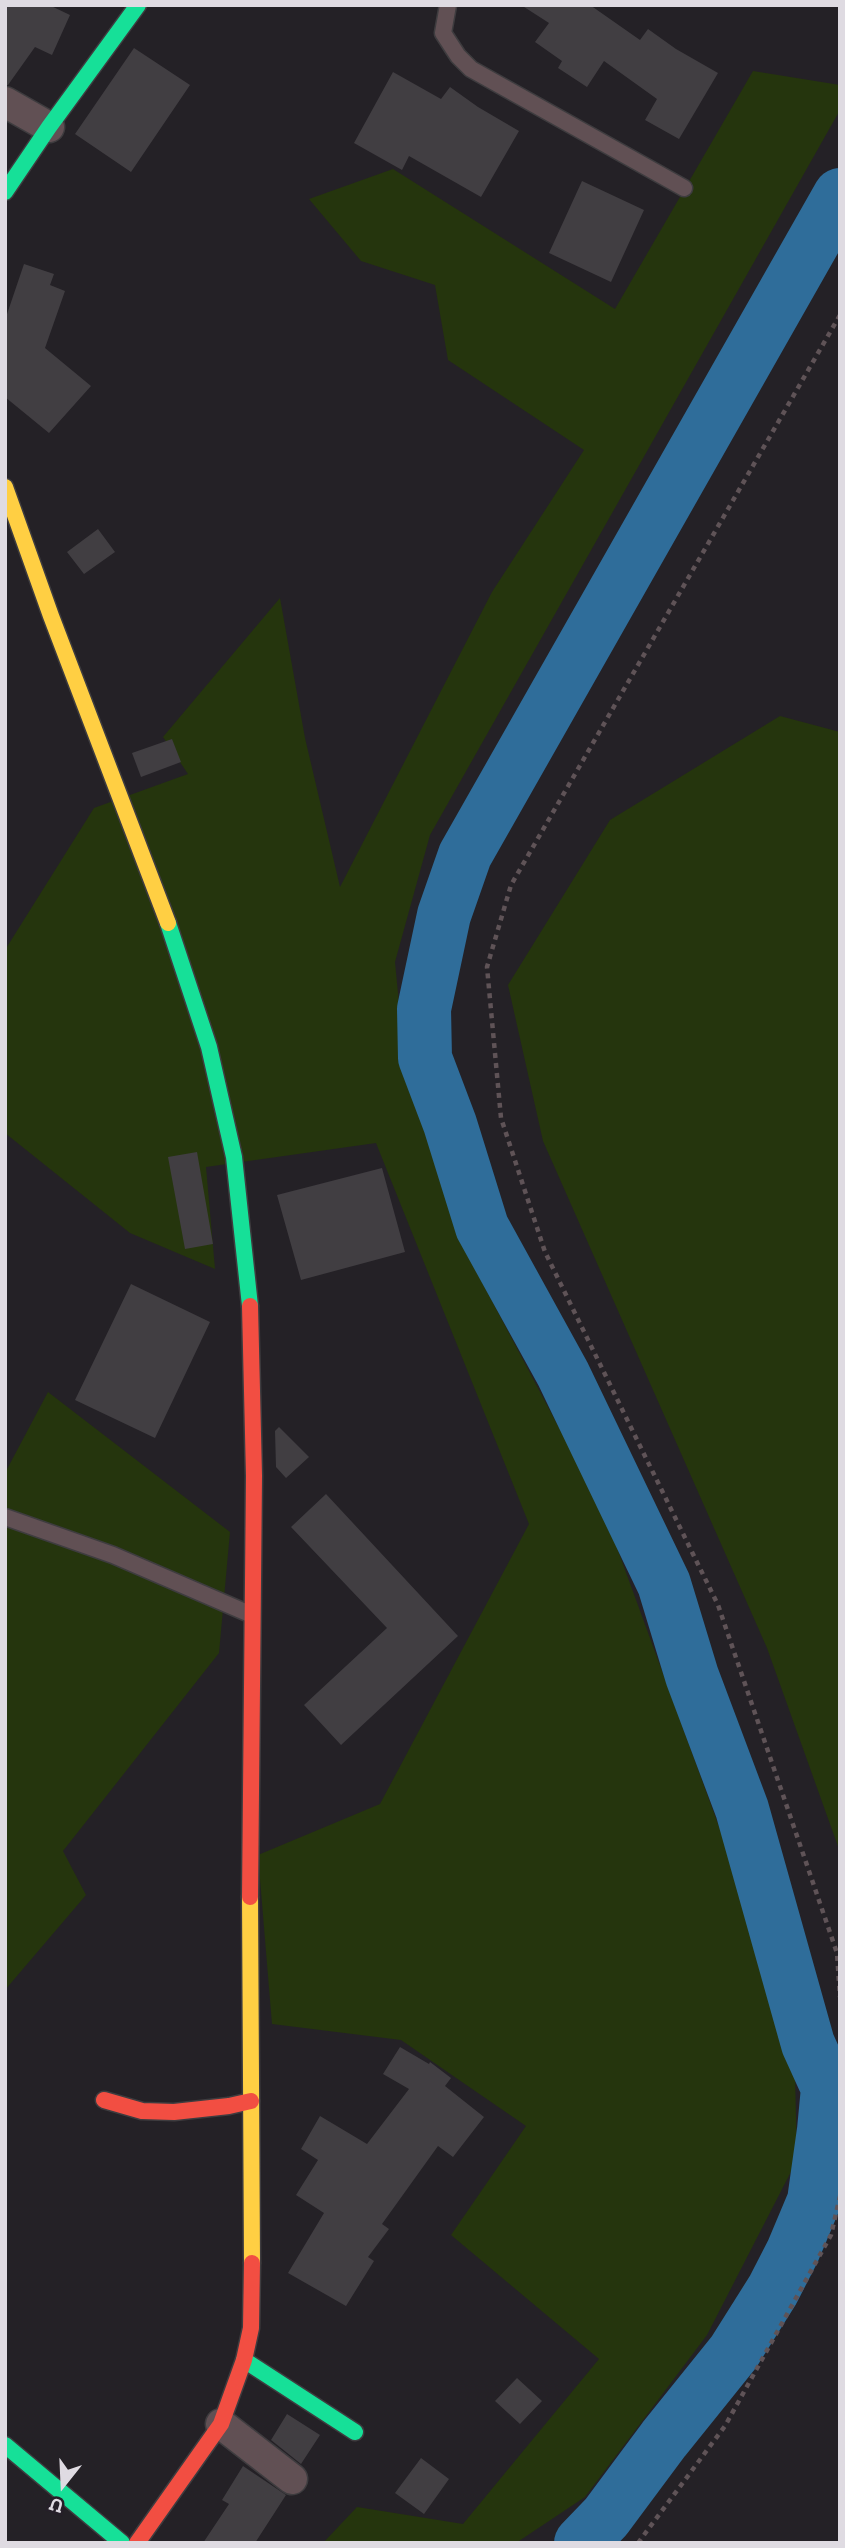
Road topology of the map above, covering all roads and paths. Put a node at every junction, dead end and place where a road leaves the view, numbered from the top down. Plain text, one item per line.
1 (138, 5) edge
2 (448, 5) edge
3 (5, 102) edge
4 (49, 127) junction
5 (684, 188) dead end
6 (5, 192) edge
7 (840, 315) edge
8 (5, 486) edge
9 (5, 1517) edge
10 (252, 1615) junction
11 (840, 1997) edge
12 (104, 2100) dead end
13 (251, 2101) junction
14 (840, 2196) edge
15 (244, 2361) junction
16 (221, 2424) junction
17 (355, 2432) dead end
18 (5, 2445) edge
19 (292, 2479) dead end
20 (122, 2543) edge
21 (137, 2543) edge
22 (638, 2543) edge

1 - 4 street
2 - 5 lane
3 - 4 street
4 - 6 street
7 - 11 path
8 - 10 street
9 - 10 lane
10 - 13 street
12 - 13 street
13 - 15 street
14 - 22 path
15 - 16 street
15 - 17 street
16 - 19 street
16 - 21 street
18 - 20 street

